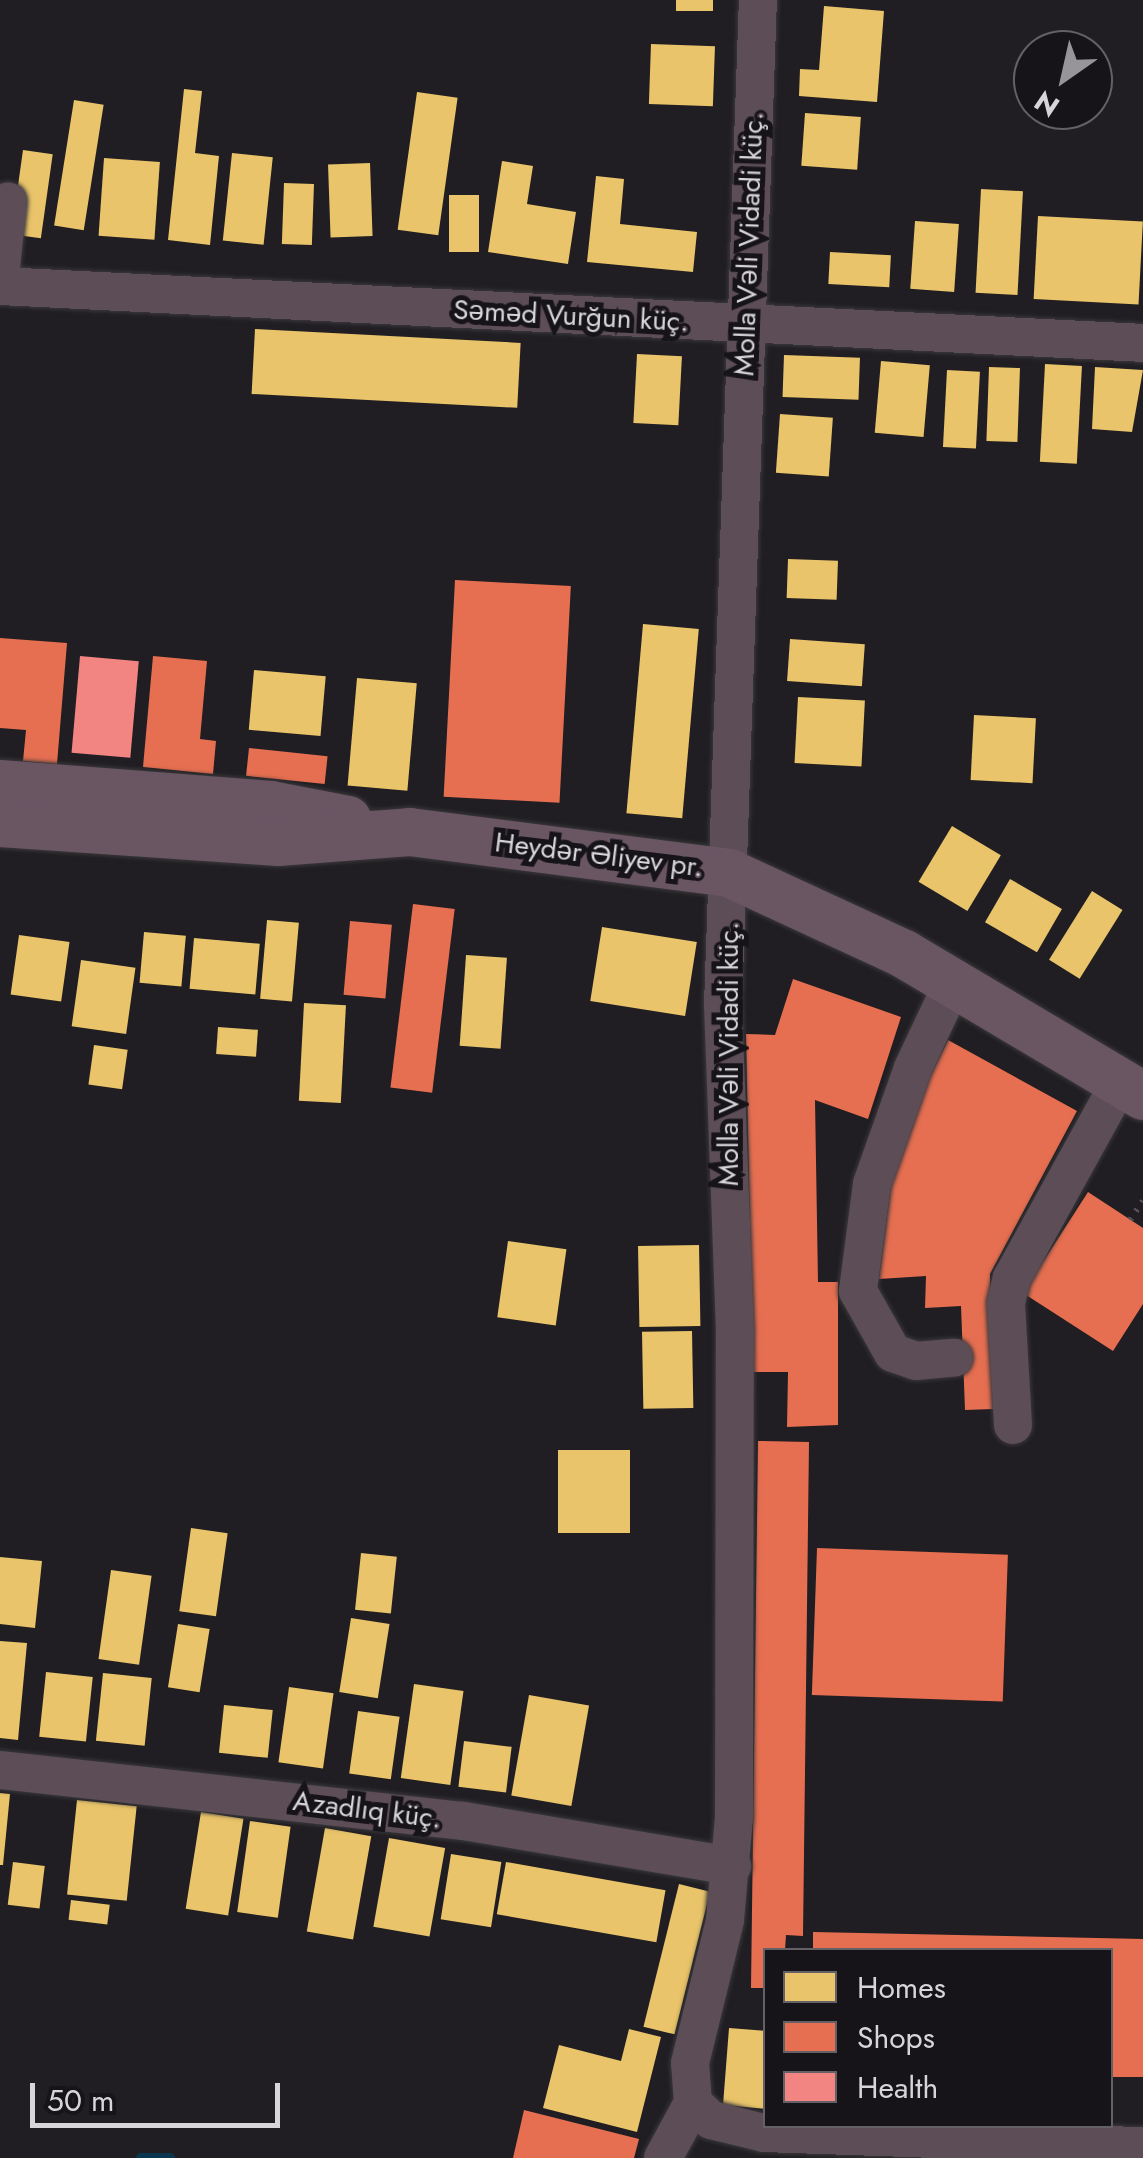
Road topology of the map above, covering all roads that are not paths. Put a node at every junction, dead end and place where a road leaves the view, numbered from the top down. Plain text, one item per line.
1 (758, 0) edge
2 (8, 201) dead end
3 (0, 277) edge
4 (0, 286) edge
5 (745, 324) junction
6 (1143, 343) edge
7 (0, 784) edge
8 (0, 823) edge
9 (410, 832) junction
10 (729, 873) junction
11 (953, 983) junction
12 (1132, 1089) edge
13 (954, 1358) dead end
14 (1012, 1425) dead end
15 (0, 1770) edge
16 (732, 1866) junction
17 (692, 2103) junction
18 (791, 2130) edge
19 (1143, 2146) edge
20 (1037, 2150) edge
21 (663, 2158) edge

1 - 5 street, Molla Vəli Vidadi küç.
2 - 3 street
4 - 5 street, Səməd Vurğun küç.
5 - 6 street, Səməd Vurğun küç.
5 - 10 street, Molla Vəli Vidadi küç.
7 - 9 main road
8 - 9 main road, Heydər Əliyev pr.
9 - 10 main road, Heydər Əliyev pr.
10 - 11 main road, Heydər Əliyev pr.
10 - 16 street, Molla Vəli Vidadi küç.
11 - 12 main road, Heydər Əliyev pr.
11 - 13 street
12 - 14 street
15 - 16 street, Azadlıq küç.
16 - 17 street, Molla Vəli Vidadi küç.
17 - 18 street
17 - 21 street
18 - 20 street
19 - 20 street

